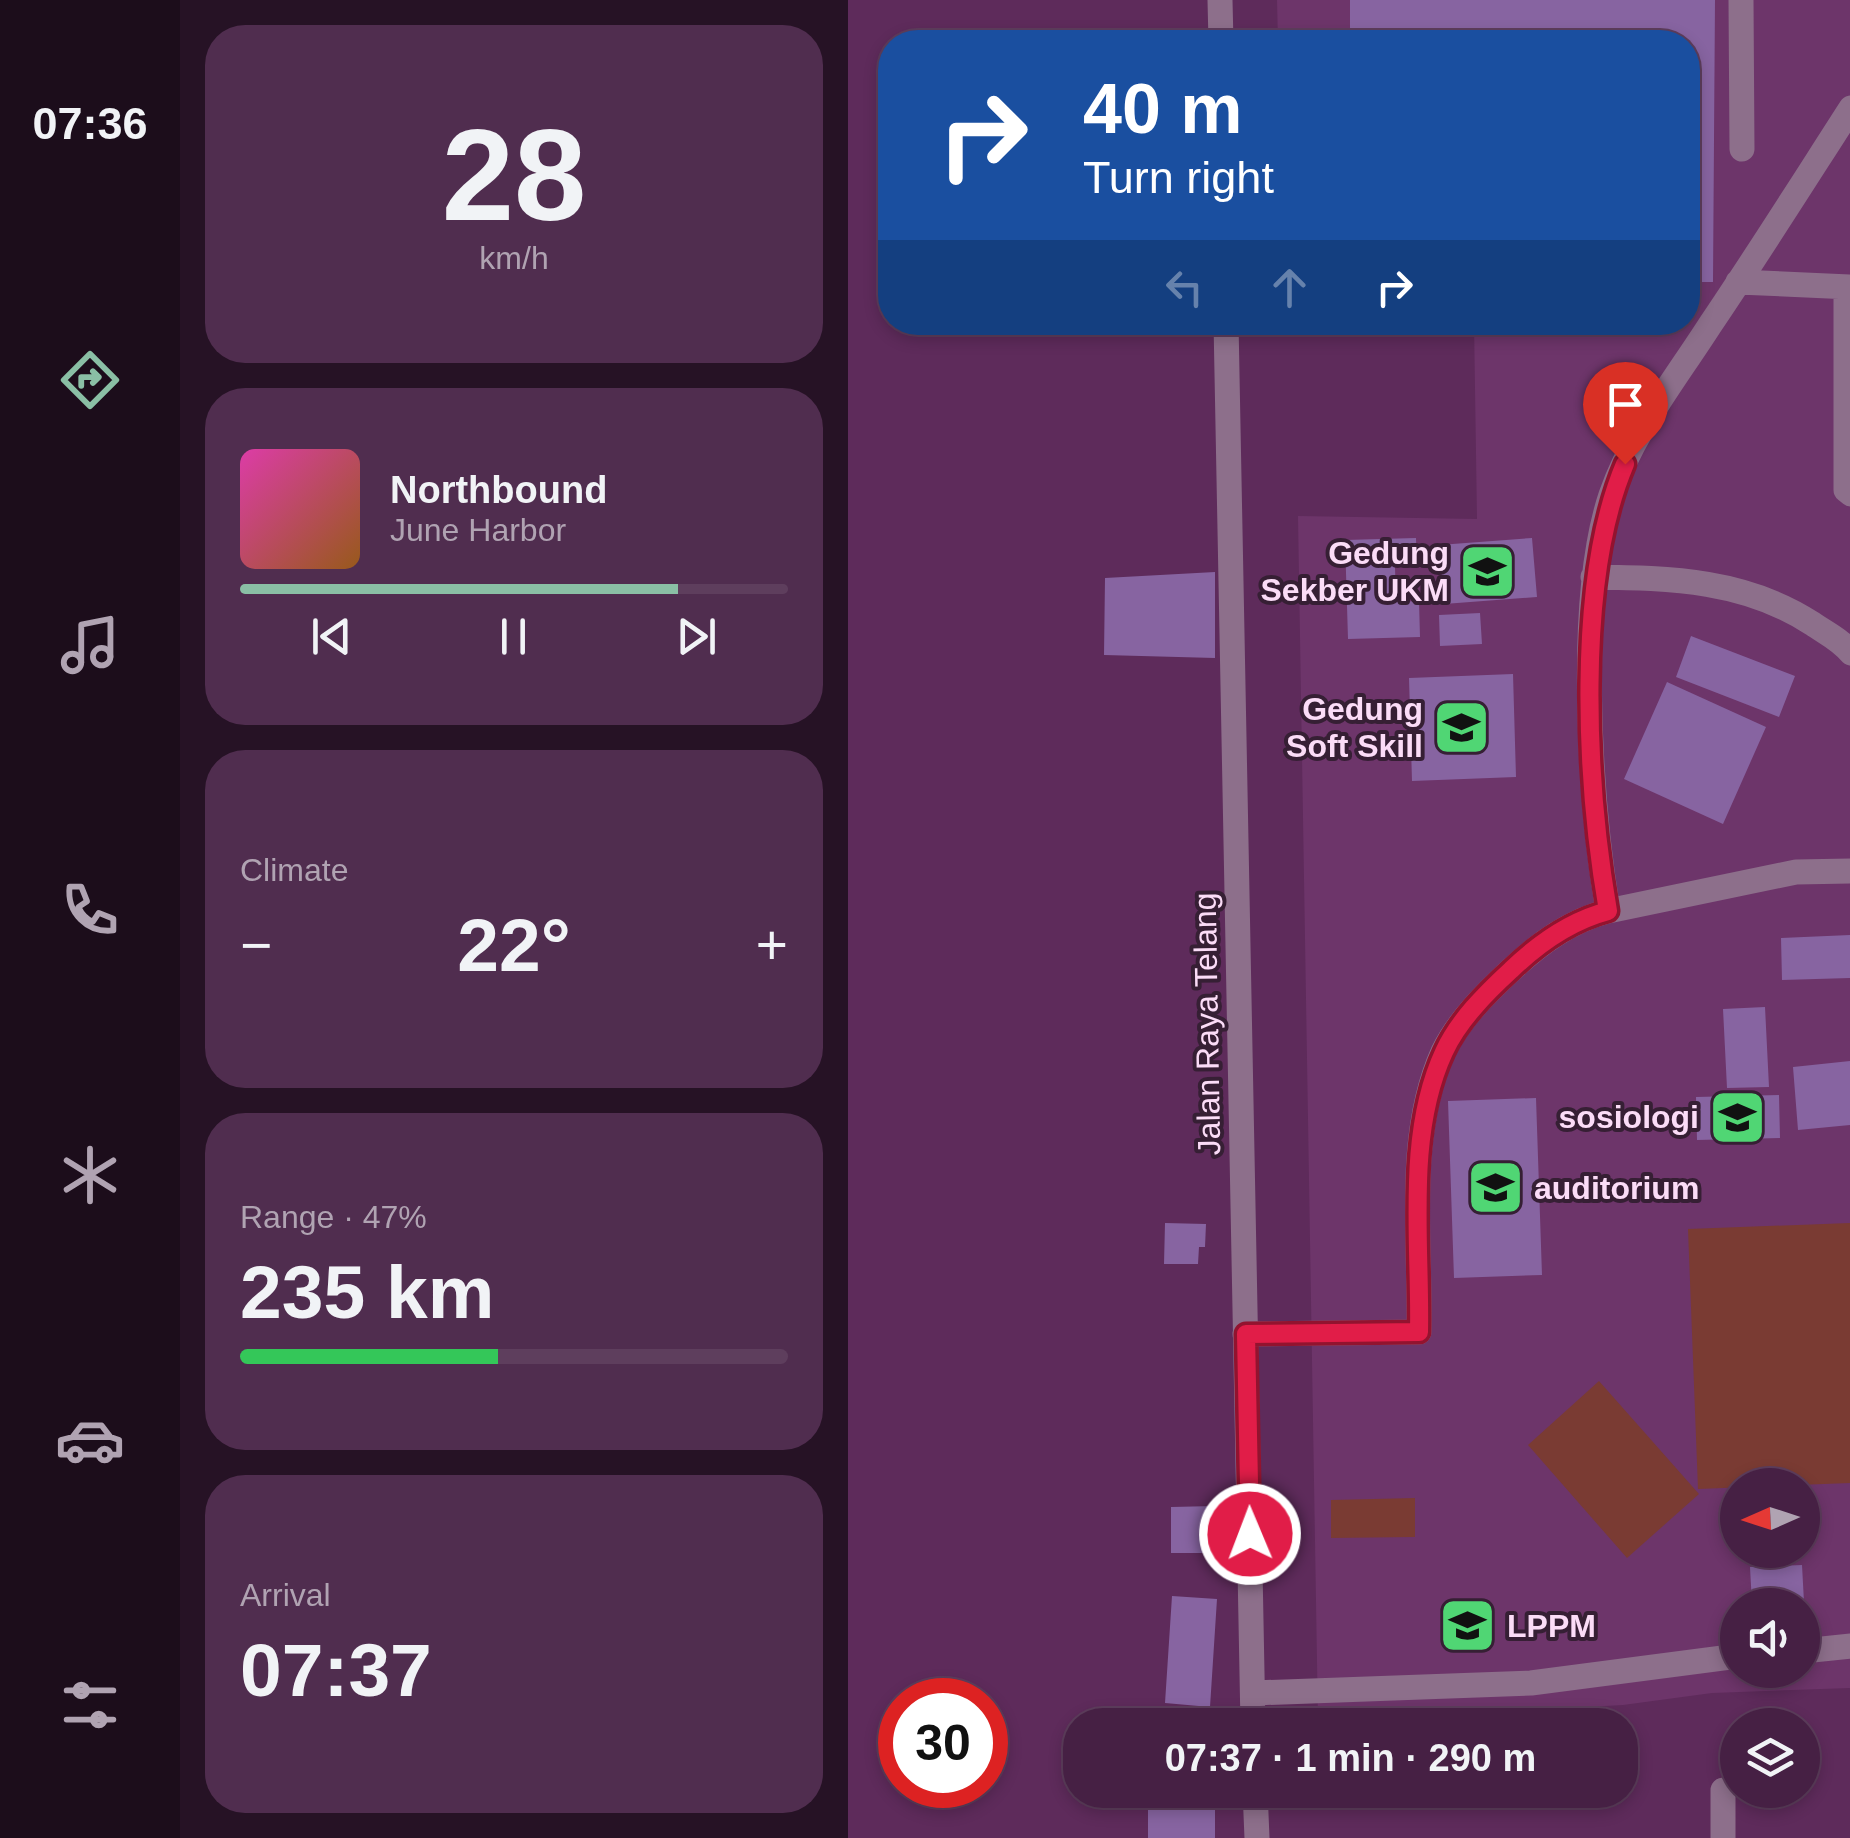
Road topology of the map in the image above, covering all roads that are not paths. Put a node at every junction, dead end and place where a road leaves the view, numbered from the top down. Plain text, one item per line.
1 (1220, 0) edge
2 (1741, 0) edge
3 (1220, 30) edge
4 (1850, 108) edge
5 (1742, 149) dead end
6 (1738, 282) junction
7 (1848, 287) edge
8 (1226, 335) edge
9 (1850, 494) edge
10 (1593, 577) junction
11 (1850, 652) edge
12 (1850, 872) edge
13 (1608, 911) junction
14 (1246, 1334) junction
15 (1850, 1646) edge
16 (1820, 1649) edge
17 (1720, 1658) edge
18 (1252, 1693) junction
19 (1253, 1708) edge
20 (1255, 1808) edge
21 (1723, 1808) edge
22 (1256, 1838) edge
23 (1723, 1838) edge

1 - 3 street
2 - 5 street
4 - 6 street
6 - 7 street
6 - 10 street
7 - 9 street
8 - 14 street, Jalan Raya Telang
10 - 11 street
10 - 13 street
12 - 13 street
13 - 14 street
14 - 18 street, Jalan Raya Telang
15 - 16 street
17 - 18 street
18 - 19 street, Jalan Raya Telang
20 - 22 street
21 - 23 street

